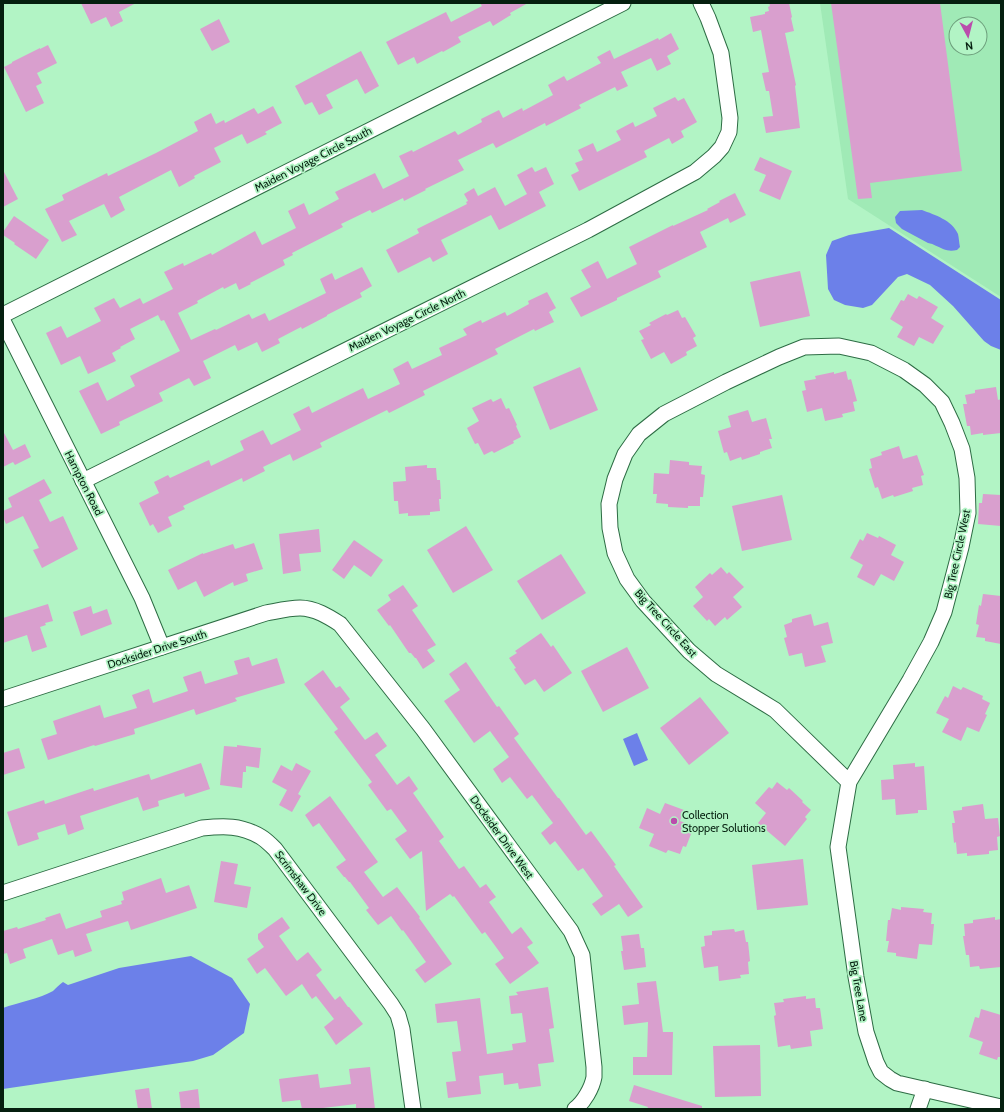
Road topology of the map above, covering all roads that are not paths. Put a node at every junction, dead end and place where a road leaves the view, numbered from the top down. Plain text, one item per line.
1 (623, 3) edge
2 (700, 3) edge
3 (3, 315) edge
4 (3, 321) edge
5 (726, 382) joint
6 (83, 481) junction
7 (313, 610) joint
8 (162, 647) junction
9 (3, 699) edge
10 (849, 782) junction
11 (3, 894) edge
12 (925, 1089) junction
13 (1001, 1107) edge
14 (577, 1108) edge
15 (413, 1109) edge
16 (918, 1109) edge

1 - 3 street, Maiden Voyage Circle South
2 - 6 street, Maiden Voyage Circle North
4 - 6 street, Hampton Road
5 - 10 street, Big Tree Circle East
5 - 10 street, Big Tree Circle West
6 - 8 street, Hampton Road
7 - 8 street, Docksider Drive South
7 - 14 street, Docksider Drive West
8 - 9 street, Docksider Drive South
10 - 12 street, Big Tree Lane
11 - 15 street, Scrimshaw Drive
12 - 13 street, Big Tree Lane
12 - 16 street

